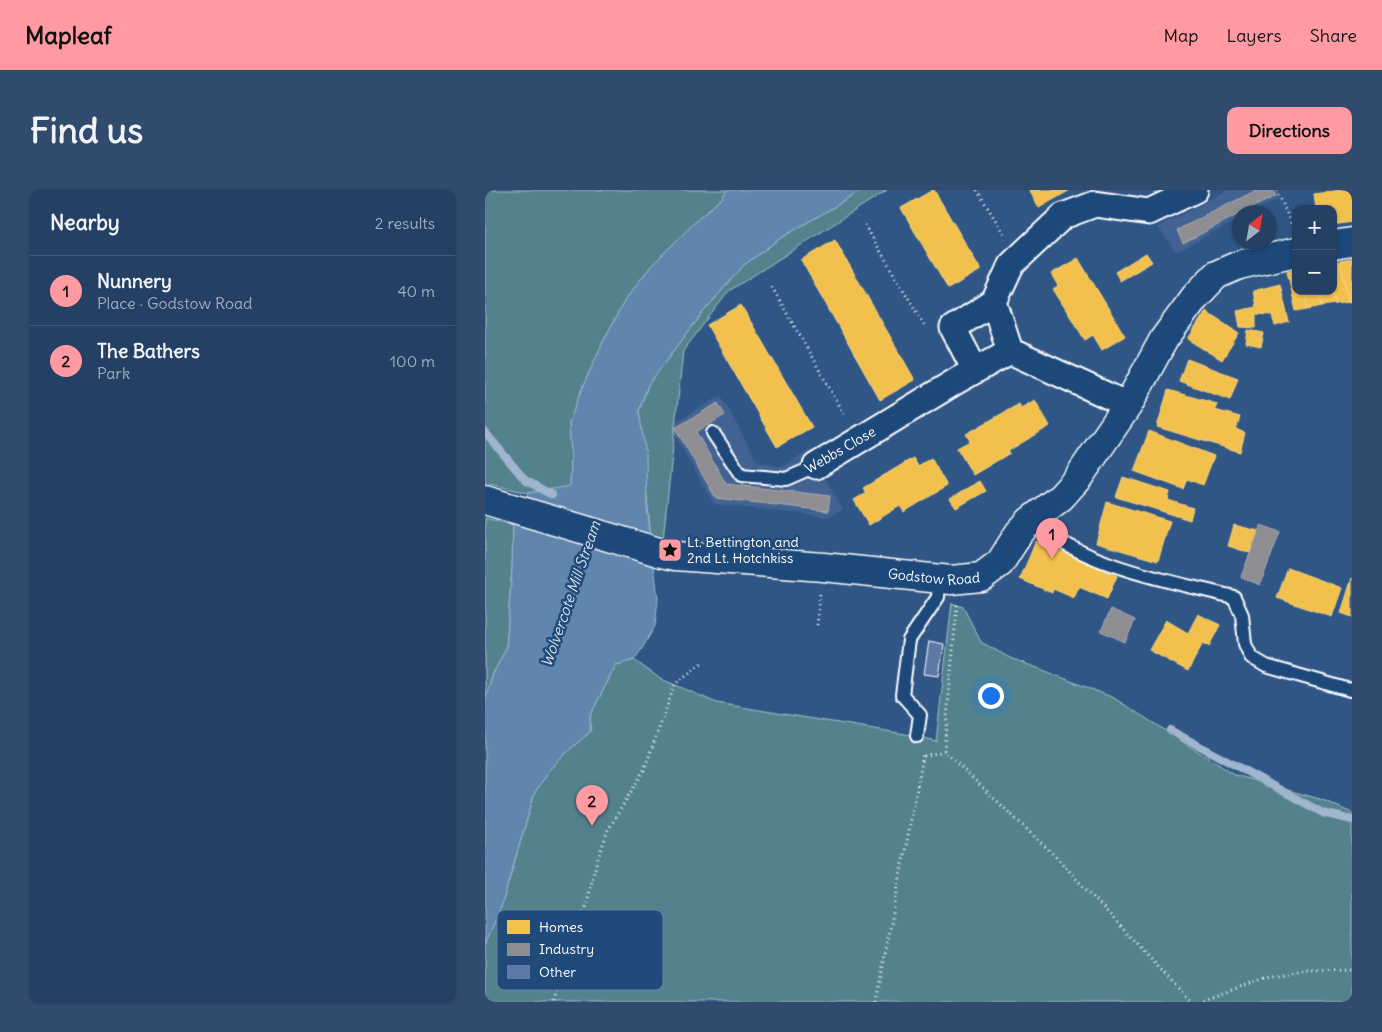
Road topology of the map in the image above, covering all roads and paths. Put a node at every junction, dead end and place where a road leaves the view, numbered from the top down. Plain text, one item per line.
1 (977, 190) edge
2 (1195, 190) edge
3 (1277, 190) edge
4 (865, 225) dead end
5 (1292, 234) edge
6 (1292, 241) edge
7 (1352, 242) edge
8 (1337, 244) edge
9 (1019, 258) junction
10 (772, 287) dead end
11 (993, 302) junction
12 (928, 331) dead end
13 (1010, 351) junction
14 (975, 370) junction
15 (1128, 406) junction
16 (713, 433) dead end
17 (859, 440) junction
18 (816, 466) joint
19 (485, 500) edge
20 (1030, 521) junction
21 (945, 580) junction
22 (703, 662) dead end
23 (1352, 689) edge
24 (917, 736) joint
25 (943, 751) junction
26 (923, 757) junction
27 (585, 910) edge
28 (1352, 970) edge
29 (876, 1002) edge
30 (1191, 1002) edge
31 (1198, 1002) edge

1 - 9 path
2 - 9 street
3 - 5 path
4 - 12 path
6 - 15 street, Godstow Road
7 - 8 street
9 - 11 street
10 - 17 path
11 - 13 street
11 - 14 street
13 - 14 street, Webbs Close
13 - 15 street
14 - 17 street, Webbs Close
15 - 20 street, Godstow Road
16 - 18 lane, Webbs Close
17 - 18 street, Webbs Close
19 - 21 street, Godstow Road
20 - 21 street, Godstow Road
20 - 23 lane
21 - 24 lane
21 - 25 path
22 - 27 path
24 - 26 path
25 - 26 path
25 - 30 path
26 - 29 path
28 - 31 path

